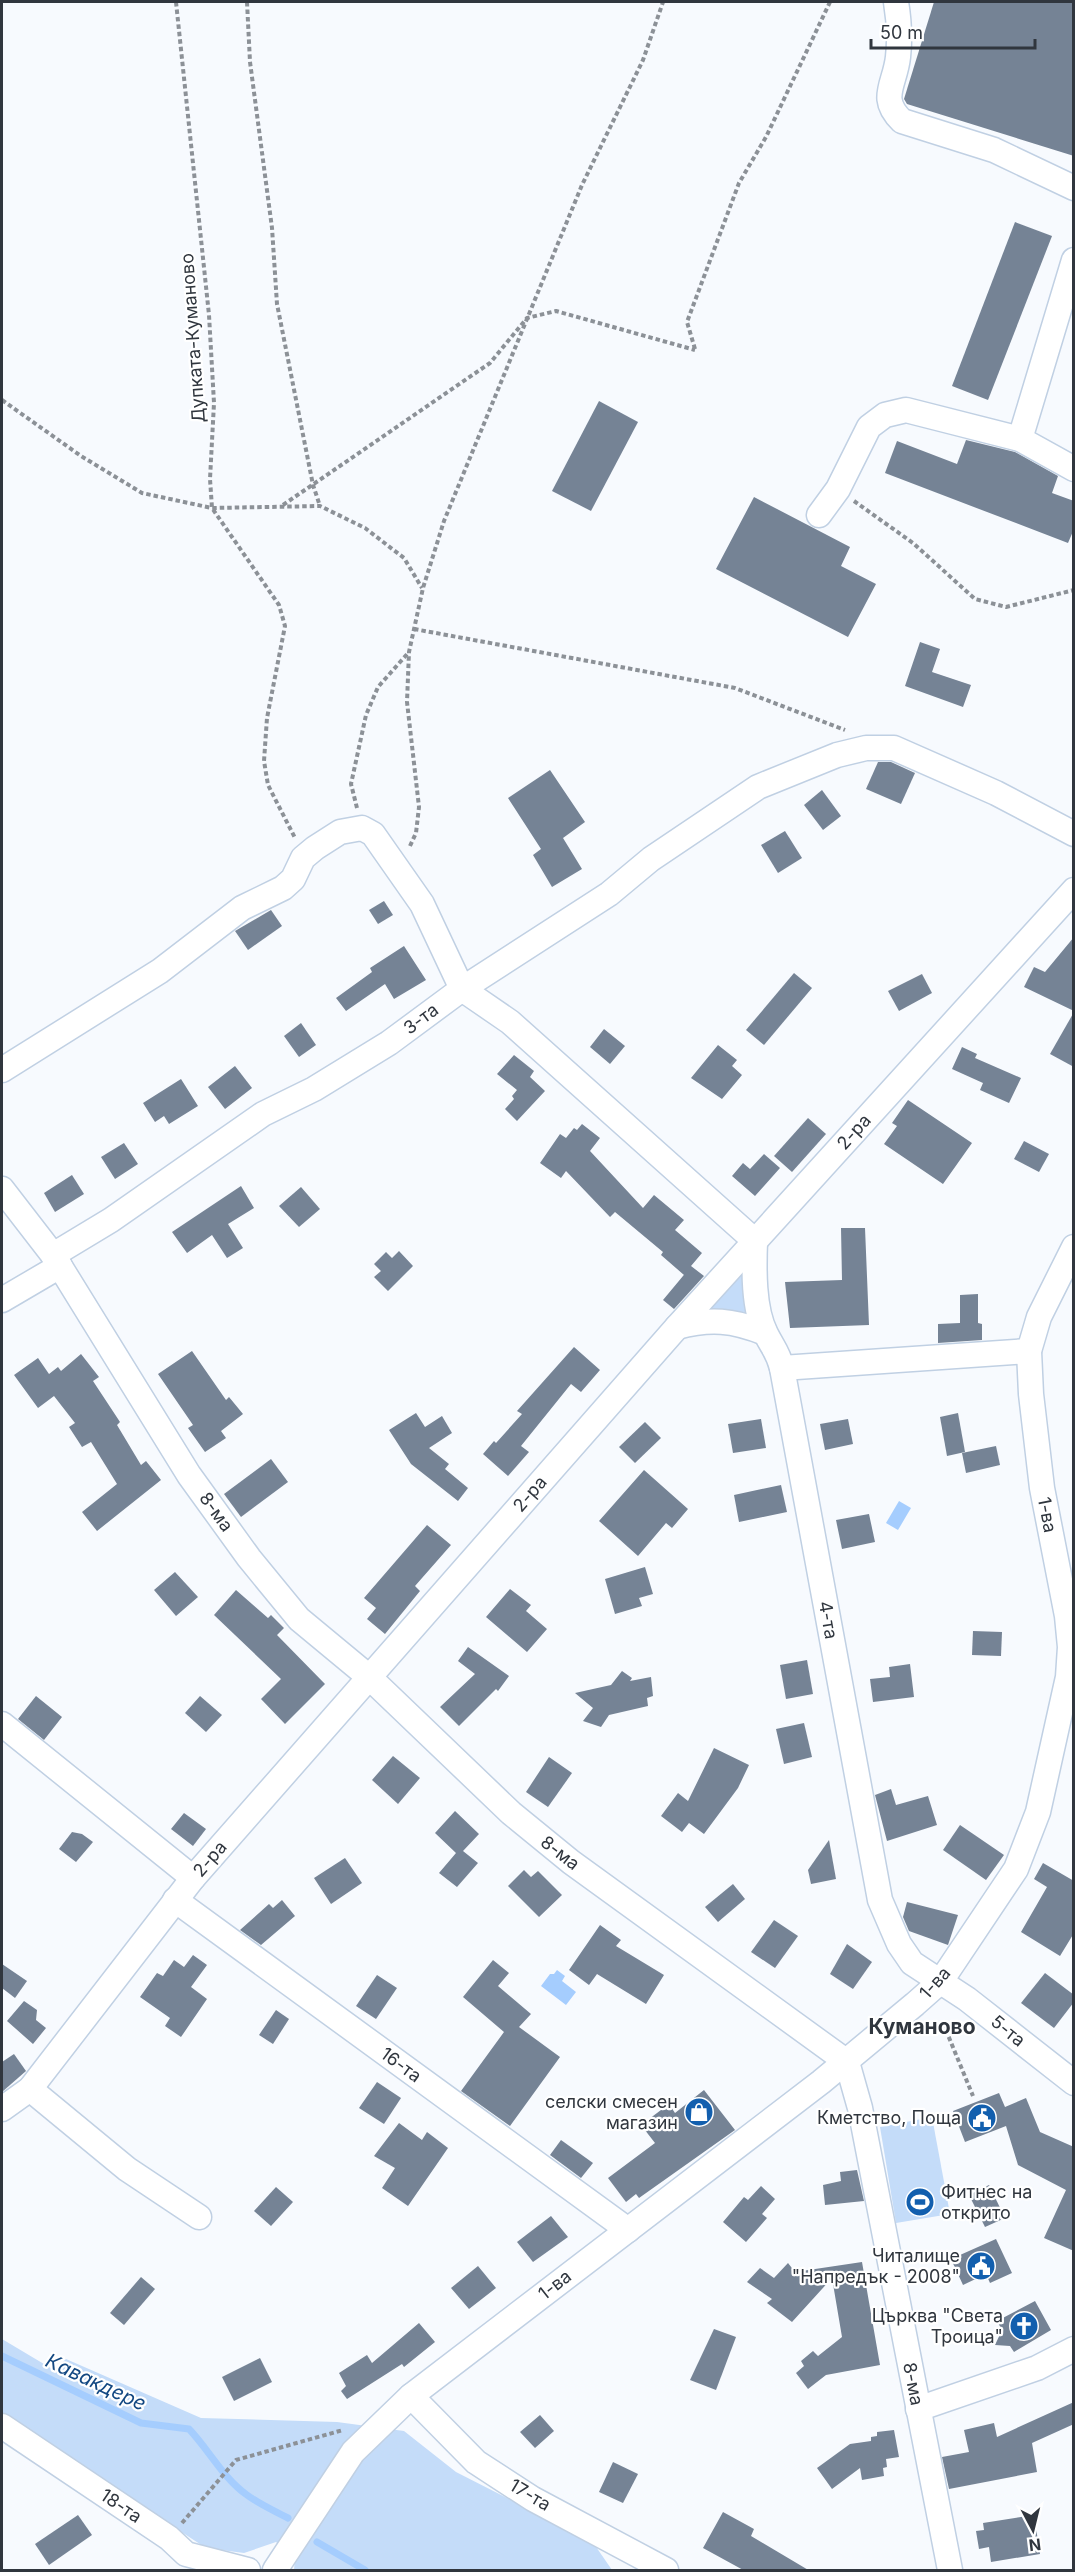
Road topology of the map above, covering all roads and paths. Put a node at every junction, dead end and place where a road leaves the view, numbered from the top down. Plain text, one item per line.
1 (176, 2) edge
2 (247, 2) edge
3 (663, 2) edge
4 (830, 2) edge
5 (896, 2) edge
6 (1074, 188) edge
7 (1074, 260) edge
8 (527, 318) junction
9 (2, 400) edge
10 (1020, 439) junction
11 (1074, 469) edge
12 (313, 485) junction
13 (838, 489) junction
14 (283, 505) junction
15 (320, 506) junction
16 (212, 508) junction
17 (819, 515) dead end
18 (423, 588) junction
19 (1074, 590) edge
20 (414, 628) junction
21 (409, 652) junction
22 (851, 732) dead end
23 (362, 828) junction
24 (1074, 834) edge
25 (303, 858) junction
26 (399, 871) junction
27 (1074, 890) edge
28 (462, 989) junction
29 (2, 1070) edge
30 (2, 1189) edge
31 (755, 1241) junction
32 (1074, 1247) edge
33 (56, 1260) junction
34 (2, 1300) edge
35 (677, 1327) junction
36 (765, 1333) junction
37 (1029, 1351) junction
38 (782, 1368) junction
39 (369, 1677) junction
40 (2, 1724) edge
41 (193, 1878) junction
42 (175, 1900) junction
43 (941, 1981) junction
44 (943, 2023) dead end
45 (847, 2062) junction
46 (1074, 2083) edge
47 (30, 2089) junction
48 (973, 2096) dead end
49 (2, 2109) edge
50 (199, 2217) dead end
51 (628, 2230) junction
52 (1074, 2349) edge
53 (411, 2396) junction
54 (918, 2409) junction
55 (2, 2427) edge
56 (346, 2429) dead end
57 (170, 2538) junction
58 (248, 2571) edge
59 (274, 2571) edge
60 (666, 2571) edge
61 (950, 2571) edge

1 - 16 path, Дупката-Куманово
2 - 12 path
3 - 8 path
4 - 8 path
5 - 6 street
7 - 10 street
8 - 12 path
8 - 18 path
9 - 16 path
10 - 11 street
10 - 13 street
12 - 14 path
12 - 15 path
13 - 17 street
13 - 19 path
14 - 15 path
14 - 16 path
15 - 18 path
16 - 25 path
18 - 20 path
20 - 21 path
20 - 22 path
21 - 23 path
21 - 26 path
23 - 25 street
23 - 26 street
24 - 28 street, 3-та
25 - 29 street
26 - 28 street
27 - 31 street, 2-ра
28 - 31 street
28 - 33 street, 3-та
30 - 33 street, 8-ма
31 - 35 street, 2-ра
31 - 36 street, 4-та
32 - 37 street, 1-ва
33 - 34 street, 3-та
33 - 39 street, 8-ма
35 - 36 street
35 - 39 street, 2-ра
36 - 38 street, 4-та
37 - 38 street
37 - 43 street, 1-ва
38 - 43 street, 4-та
39 - 41 street, 2-ра
39 - 45 street, 8-ма
40 - 41 street
41 - 42 street, 2-ра
42 - 47 street, 2-ра
42 - 51 street, 16-та
43 - 45 street, 1-ва
43 - 46 street, 5-та
44 - 48 path
45 - 51 street, 1-ва
45 - 54 street, 8-ма
47 - 49 street, 2-ра
47 - 50 street
51 - 53 street, 1-ва
52 - 54 street
53 - 59 street, 1-ва
53 - 60 street, 17-та
54 - 61 street, 8-ма
55 - 57 street, 18-та
56 - 57 path
57 - 58 street, 18-та

